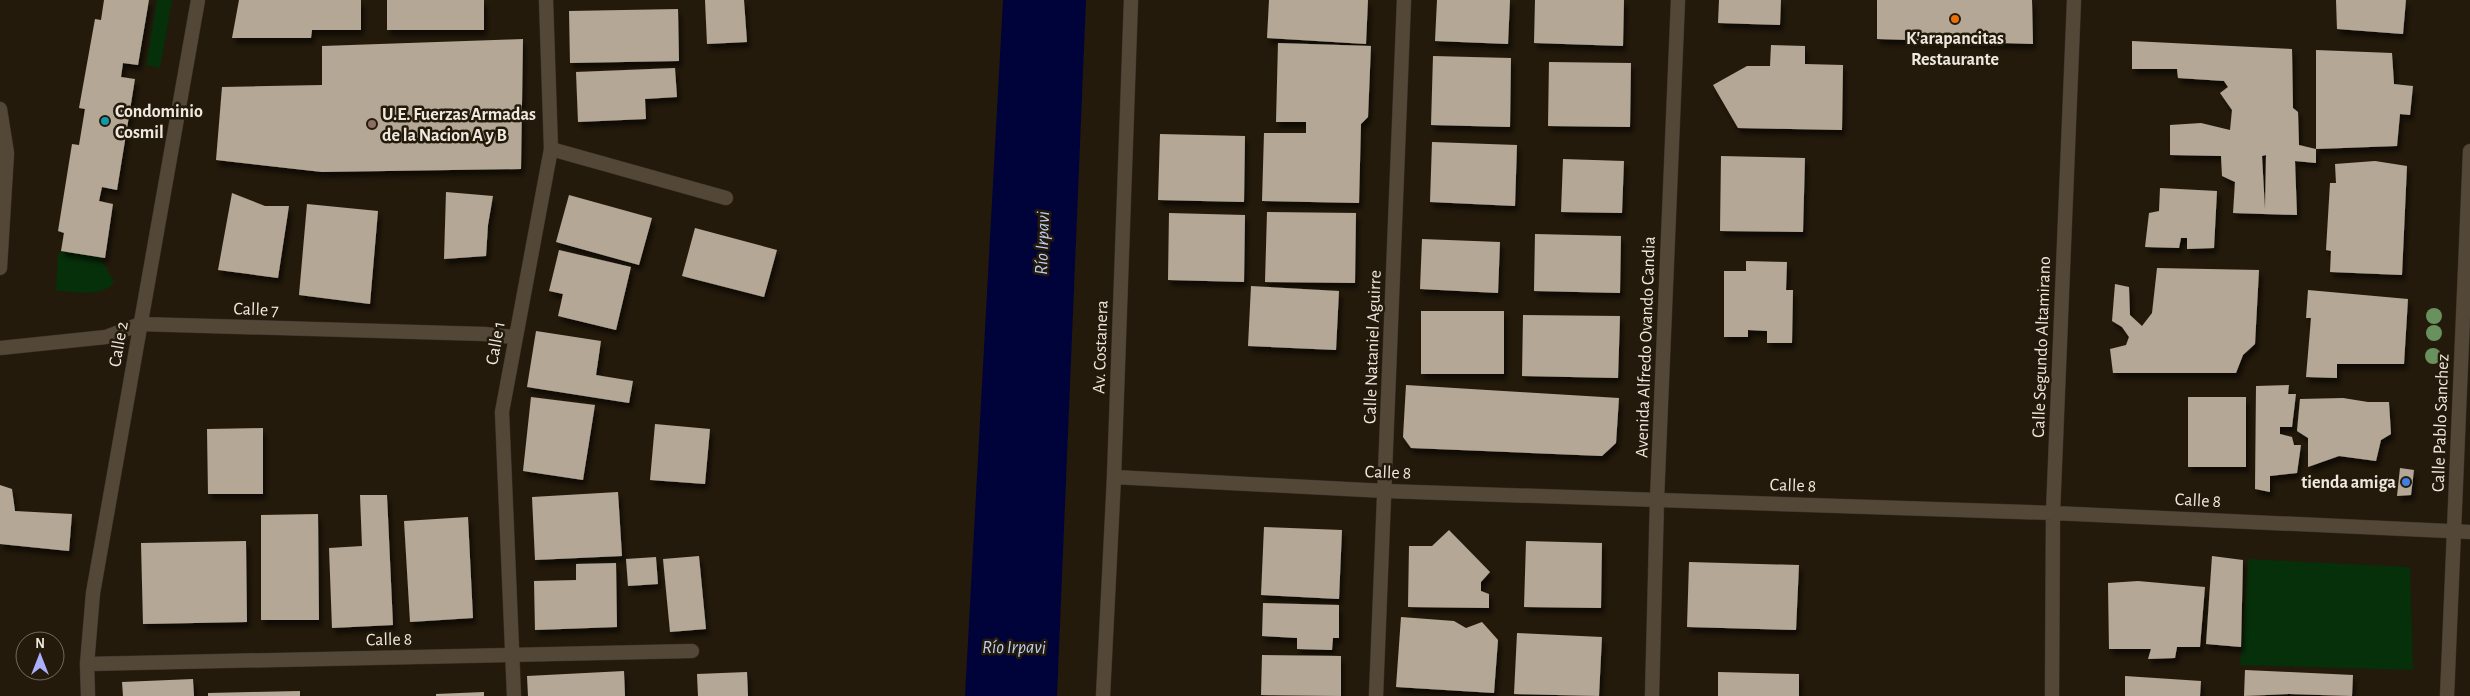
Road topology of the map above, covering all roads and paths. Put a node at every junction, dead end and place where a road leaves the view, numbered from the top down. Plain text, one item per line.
1 (198, 0) edge
2 (546, 0) edge
3 (1130, 0) edge
4 (1404, 0) edge
5 (1678, 0) edge
6 (2074, 0) edge
7 (0, 109) edge
8 (551, 149) junction
9 (2470, 151) edge
10 (726, 198) dead end
11 (0, 268) edge
12 (140, 324) junction
13 (514, 337) junction
14 (0, 348) edge
15 (1114, 477) junction
16 (1385, 491) junction
17 (1657, 498) junction
18 (2053, 513) junction
19 (2454, 532) junction
20 (2470, 532) edge
21 (692, 650) dead end
22 (512, 656) junction
23 (87, 664) junction
24 (88, 696) edge
25 (514, 696) edge
26 (1103, 696) edge
27 (1376, 696) edge
28 (1652, 696) edge
29 (2052, 696) edge
30 (2447, 696) edge

1 - 12 street, Calle 2
2 - 8 street, Calle 1
3 - 15 street, Av. Costanera
4 - 16 street, Calle Nataniel Aguirre
5 - 17 street, Avenida Alfredo Ovando Candia
6 - 18 street, Calle Segundo Altamirano
7 - 11 street
8 - 10 street
8 - 13 street, Calle 1
9 - 19 street, Calle Pablo Sanchez
12 - 13 street, Calle 7
12 - 14 street, Calle 7
12 - 23 street, Calle 2
13 - 22 street, Calle 1
15 - 16 street, Calle 8
15 - 26 street, Av. Costanera
16 - 17 street, Calle 8
16 - 27 street, Calle Nataniel Aguirre
17 - 18 street, Calle 8
17 - 28 street, Avenida Alfredo Ovando Candia
18 - 19 street, Calle 8
18 - 29 street, Calle Segundo Altamirano
19 - 20 street, Calle 8
19 - 30 street, Calle Pablo Sanchez
21 - 22 street, Calle 8
22 - 23 street, Calle 8
22 - 25 street, Calle 1
23 - 24 street, Calle 2

